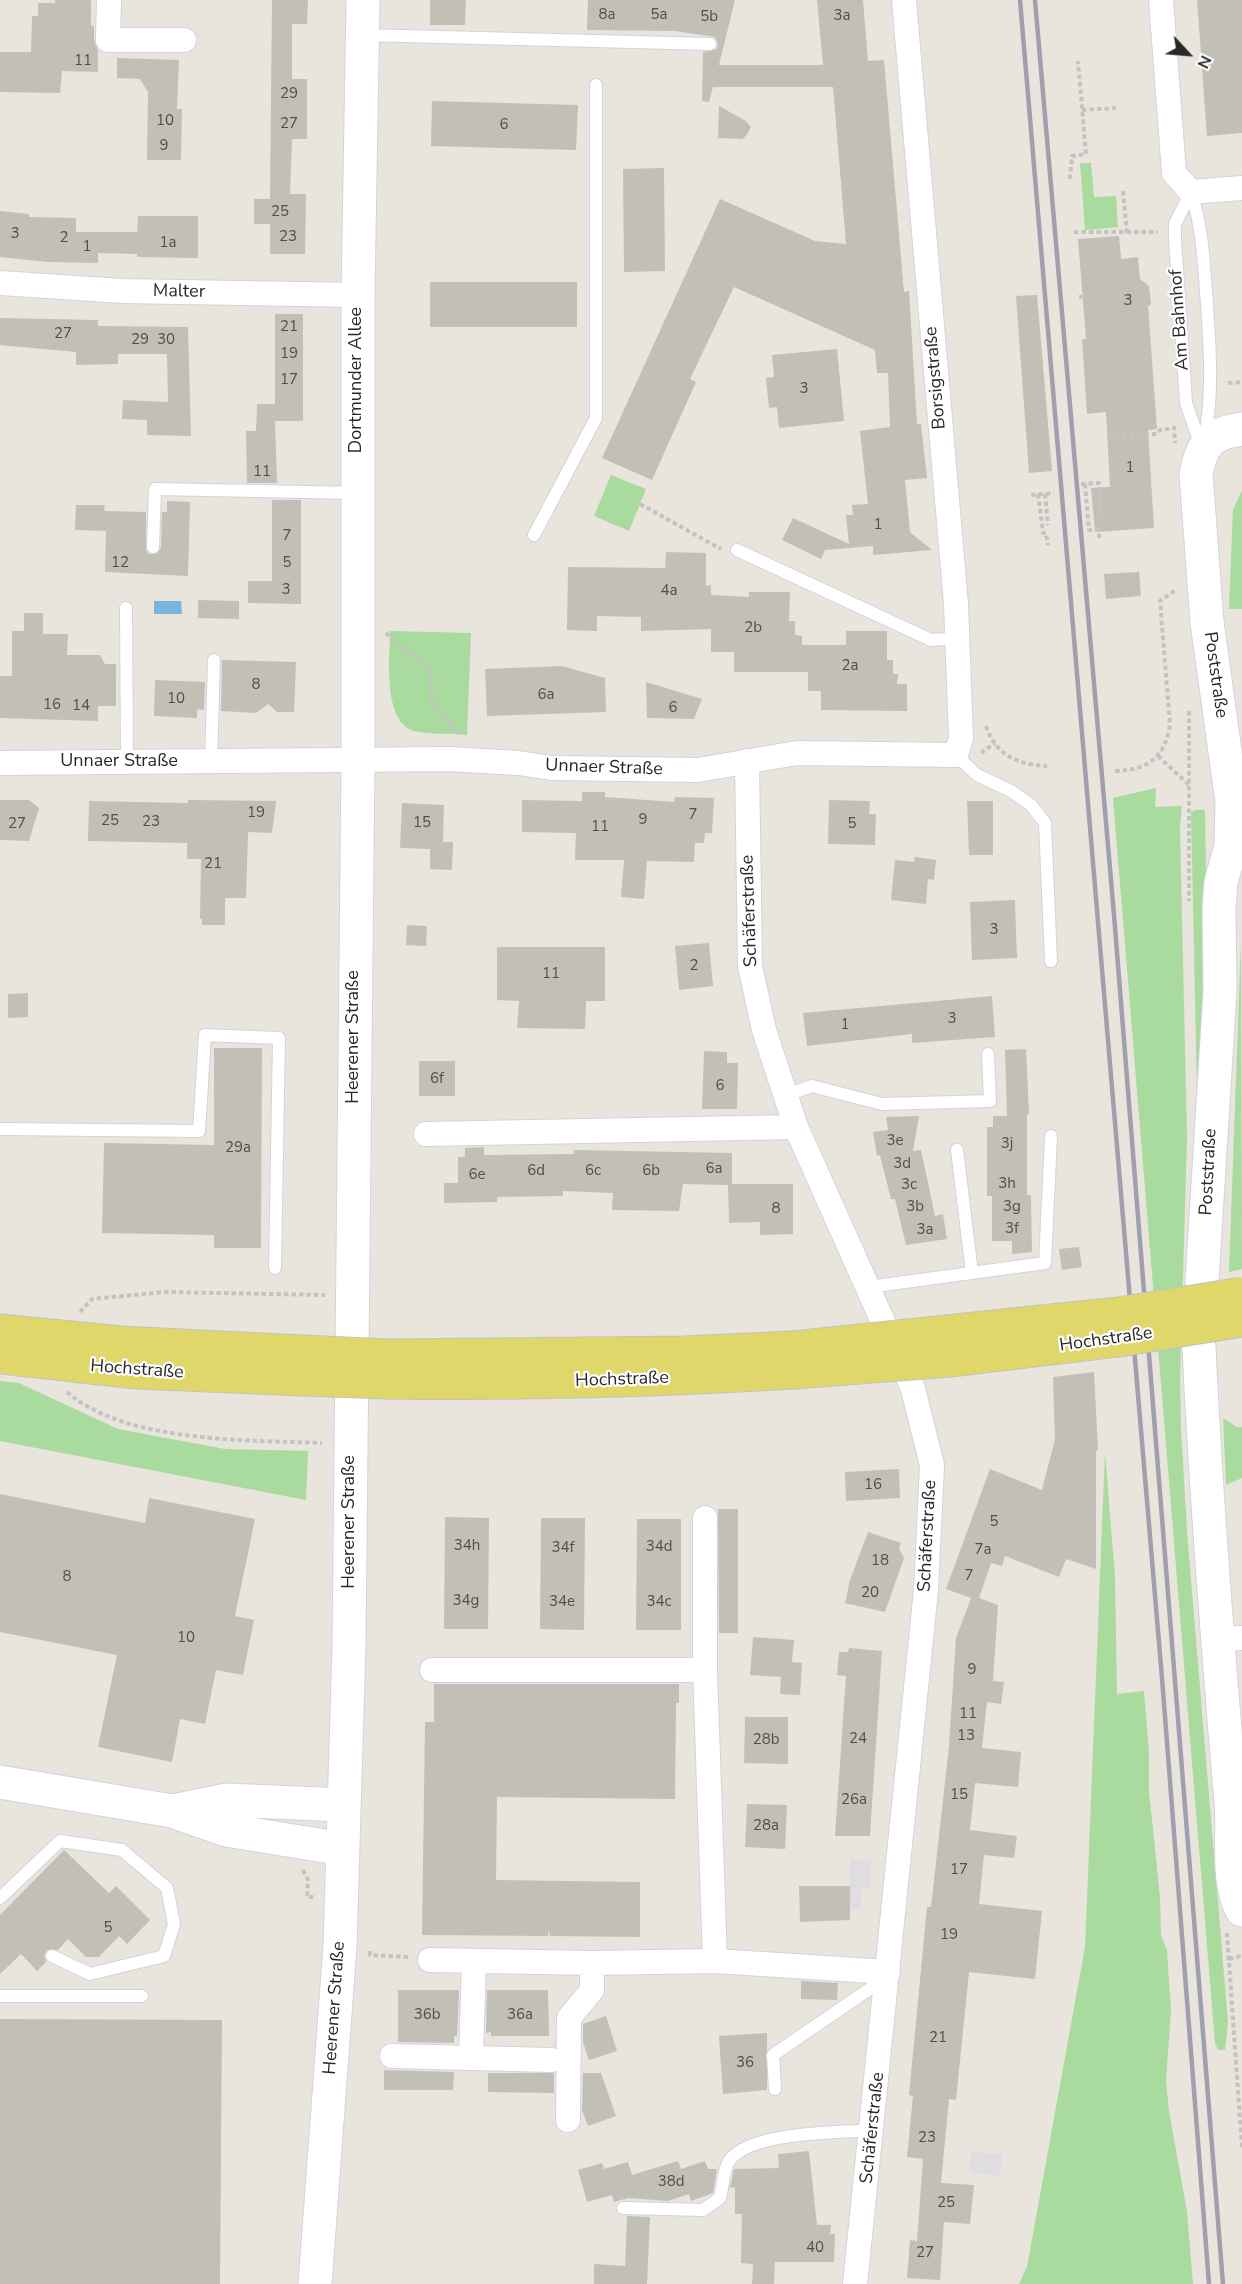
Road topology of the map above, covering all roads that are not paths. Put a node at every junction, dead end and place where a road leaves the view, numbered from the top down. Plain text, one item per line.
1 (109, 0) edge
2 (363, 0) edge
3 (904, 0) edge
4 (1161, 0) edge
5 (362, 35) junction
6 (183, 40) dead end
7 (710, 44) dead end
8 (596, 85) dead end
9 (1242, 188) edge
10 (1191, 192) junction
11 (0, 283) edge
12 (358, 295) junction
13 (1242, 429) edge
14 (1202, 450) junction
15 (357, 493) junction
16 (534, 535) dead end
17 (153, 547) dead end
18 (737, 550) road end
19 (126, 608) dead end
20 (1207, 622) joint
21 (957, 638) junction
22 (214, 660) dead end
23 (956, 755) junction
24 (127, 760) junction
25 (358, 760) junction
26 (747, 761) junction
27 (211, 762) junction
28 (0, 763) edge
29 (1226, 766) edge
30 (1051, 961) dead end
31 (988, 1054) dead end
32 (787, 1095) junction
33 (796, 1127) junction
34 (0, 1129) edge
35 (426, 1134) dead end
36 (1051, 1136) dead end
37 (957, 1150) dead end
38 (274, 1268) dead end
39 (972, 1273) junction
40 (1202, 1281) dead end
41 (868, 1287) junction
42 (1242, 1294) edge
43 (1242, 1320) edge
44 (0, 1331) edge
45 (1199, 1347) dead end
46 (0, 1356) edge
47 (794, 1360) junction
48 (303, 1366) junction
49 (705, 1518) dead end
50 (1229, 1639) edge
51 (432, 1670) dead end
52 (705, 1670) junction
53 (0, 1782) edge
54 (344, 1805) junction
55 (172, 1811) junction
56 (1238, 1844) edge
57 (343, 1849) junction
58 (0, 1898) edge
59 (1242, 1910) edge
60 (52, 1956) dead end
61 (430, 1960) road end
62 (474, 1961) junction
63 (715, 1961) junction
64 (592, 1963) junction
65 (888, 1974) junction
66 (0, 1996) edge
67 (142, 1996) dead end
68 (392, 2056) dead end
69 (471, 2058) junction
70 (552, 2060) dead end
71 (775, 2089) dead end
72 (568, 2120) dead end
73 (873, 2130) junction
74 (623, 2208) dead end
75 (315, 2284) edge
76 (855, 2284) edge

1 - 6 street
2 - 5 main road, Dortmunder Allee
3 - 21 street, Borsigstraße
4 - 10 street, Am Bahnhof
5 - 7 lane
5 - 12 main road, Dortmunder Allee
8 - 16 lane
9 - 10 street
10 - 14 lane, Am Bahnhof
10 - 14 lane, Am Bahnhof
11 - 12 street, Malter
12 - 15 main road, Dortmunder Allee
13 - 14 main road
14 - 20 main road, Am Bahnhof
15 - 17 lane
15 - 25 main road, Dortmunder Allee
18 - 21 lane
19 - 24 lane
20 - 29 main road, Poststraße
21 - 23 street, Borsigstraße
22 - 27 lane
23 - 26 street, Unnaer Straße
23 - 30 lane
24 - 27 street, Unnaer Straße
24 - 28 street, Unnaer Straße
25 - 26 street, Unnaer Straße
25 - 27 street, Unnaer Straße
25 - 54 main road, Heerener Straße
26 - 32 street, Schäferstraße
29 - 40 main road, Poststraße
31 - 32 lane
32 - 33 street, Schäferstraße
33 - 35 street
33 - 41 street, Schäferstraße
34 - 38 lane
36 - 39 lane
37 - 39 lane
39 - 41 lane
41 - 65 street, Schäferstraße
42 - 47 main road, Hochstraße, bridge
43 - 47 main road, Hochstraße, bridge
44 - 48 main road, Hochstraße
45 - 50 main road
46 - 48 main road, Hochstraße
47 - 48 main road, Hochstraße, bridge
49 - 52 street
50 - 56 main road
51 - 52 street
52 - 63 street
53 - 55 main road
54 - 55 main road
54 - 57 main road, Heerener Straße
55 - 57 main road
56 - 59 main road
57 - 75 main road, Heerener Straße
58 - 60 lane
61 - 62 street
62 - 64 street
62 - 69 street
63 - 64 street
63 - 65 street
64 - 72 street
65 - 71 lane
65 - 73 street, Schäferstraße
66 - 67 lane
68 - 69 street
69 - 70 street
73 - 74 lane
73 - 76 street, Schäferstraße

